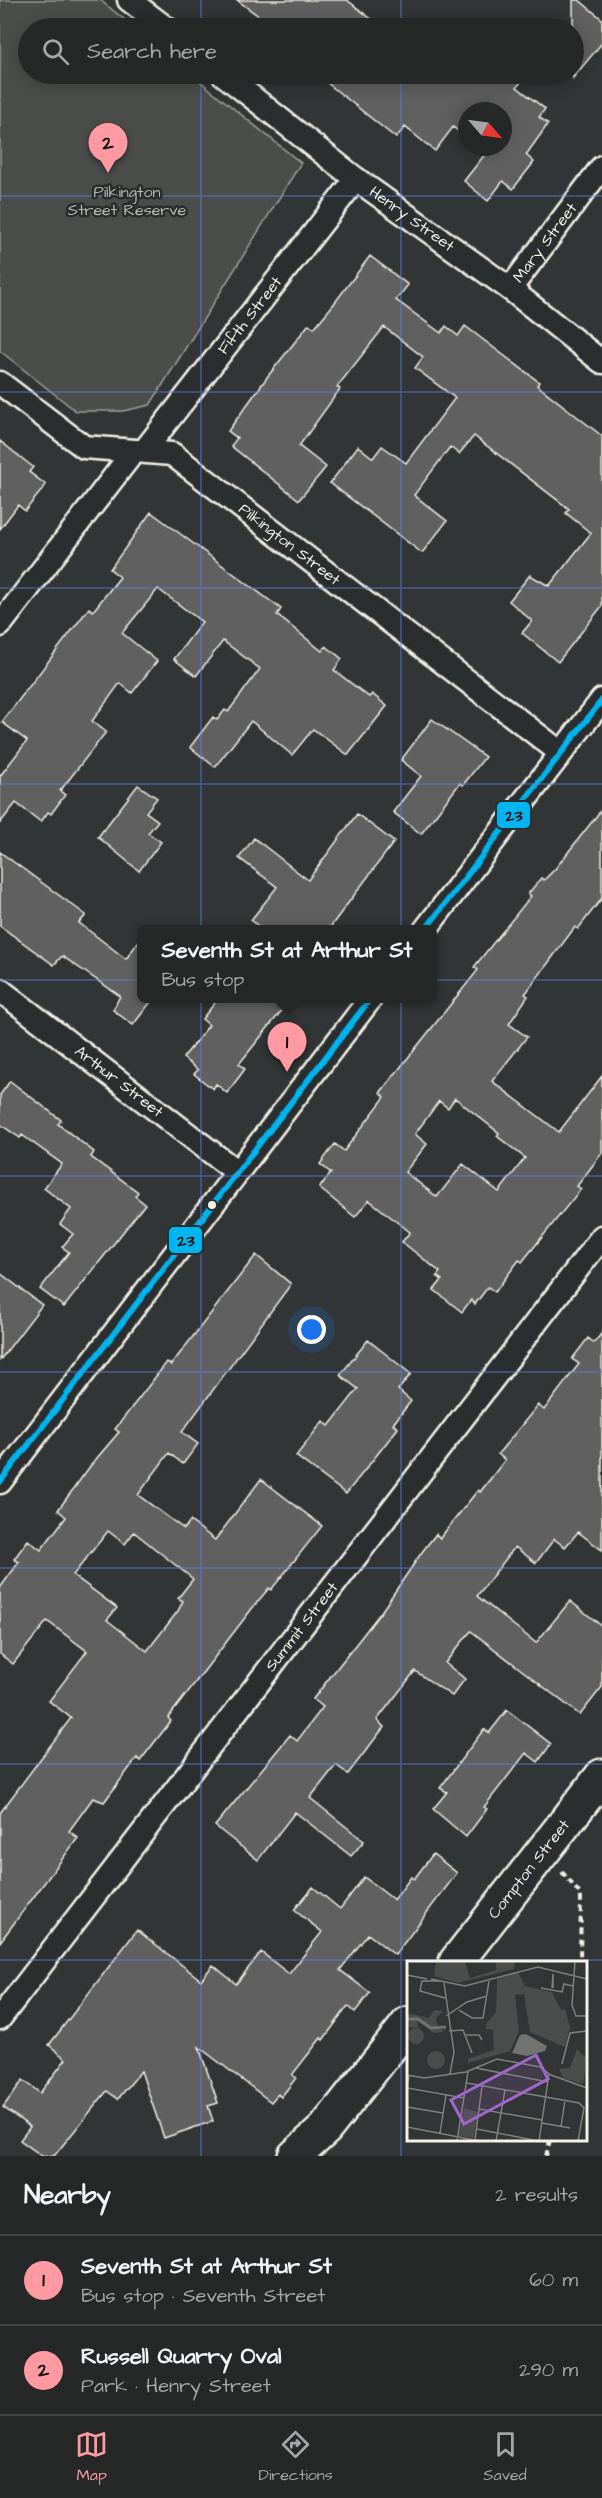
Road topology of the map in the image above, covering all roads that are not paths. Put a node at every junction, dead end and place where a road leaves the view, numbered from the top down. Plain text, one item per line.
1 (129, 0) edge
2 (153, 18) edge
3 (236, 84) edge
4 (602, 167) edge
5 (356, 179) junction
6 (510, 289) junction
7 (602, 362) edge
8 (0, 383) edge
9 (139, 451) junction
10 (0, 625) edge
11 (602, 700) edge
12 (561, 753) junction
13 (429, 925) edge
14 (0, 990) edge
15 (368, 1003) edge
16 (237, 1172) junction
17 (602, 1237) edge
18 (0, 1482) edge
19 (602, 1776) edge
20 (457, 1961) edge
21 (0, 2018) edge
22 (407, 2025) edge
23 (295, 2156) edge

1 - 2 street
3 - 5 street, Henry Street
4 - 6 street, Mary Street
5 - 6 street, Henry Street
5 - 9 street, Fifth Street
6 - 7 street, Henry Street
8 - 9 street, Pilkington Street
9 - 10 street, Fifth Street
9 - 12 street, Pilkington Street
11 - 12 street
12 - 13 street
14 - 16 street, Arthur Street
15 - 16 street
16 - 18 street
17 - 21 street, Summit Street
19 - 20 street, Compton Street
22 - 23 street

